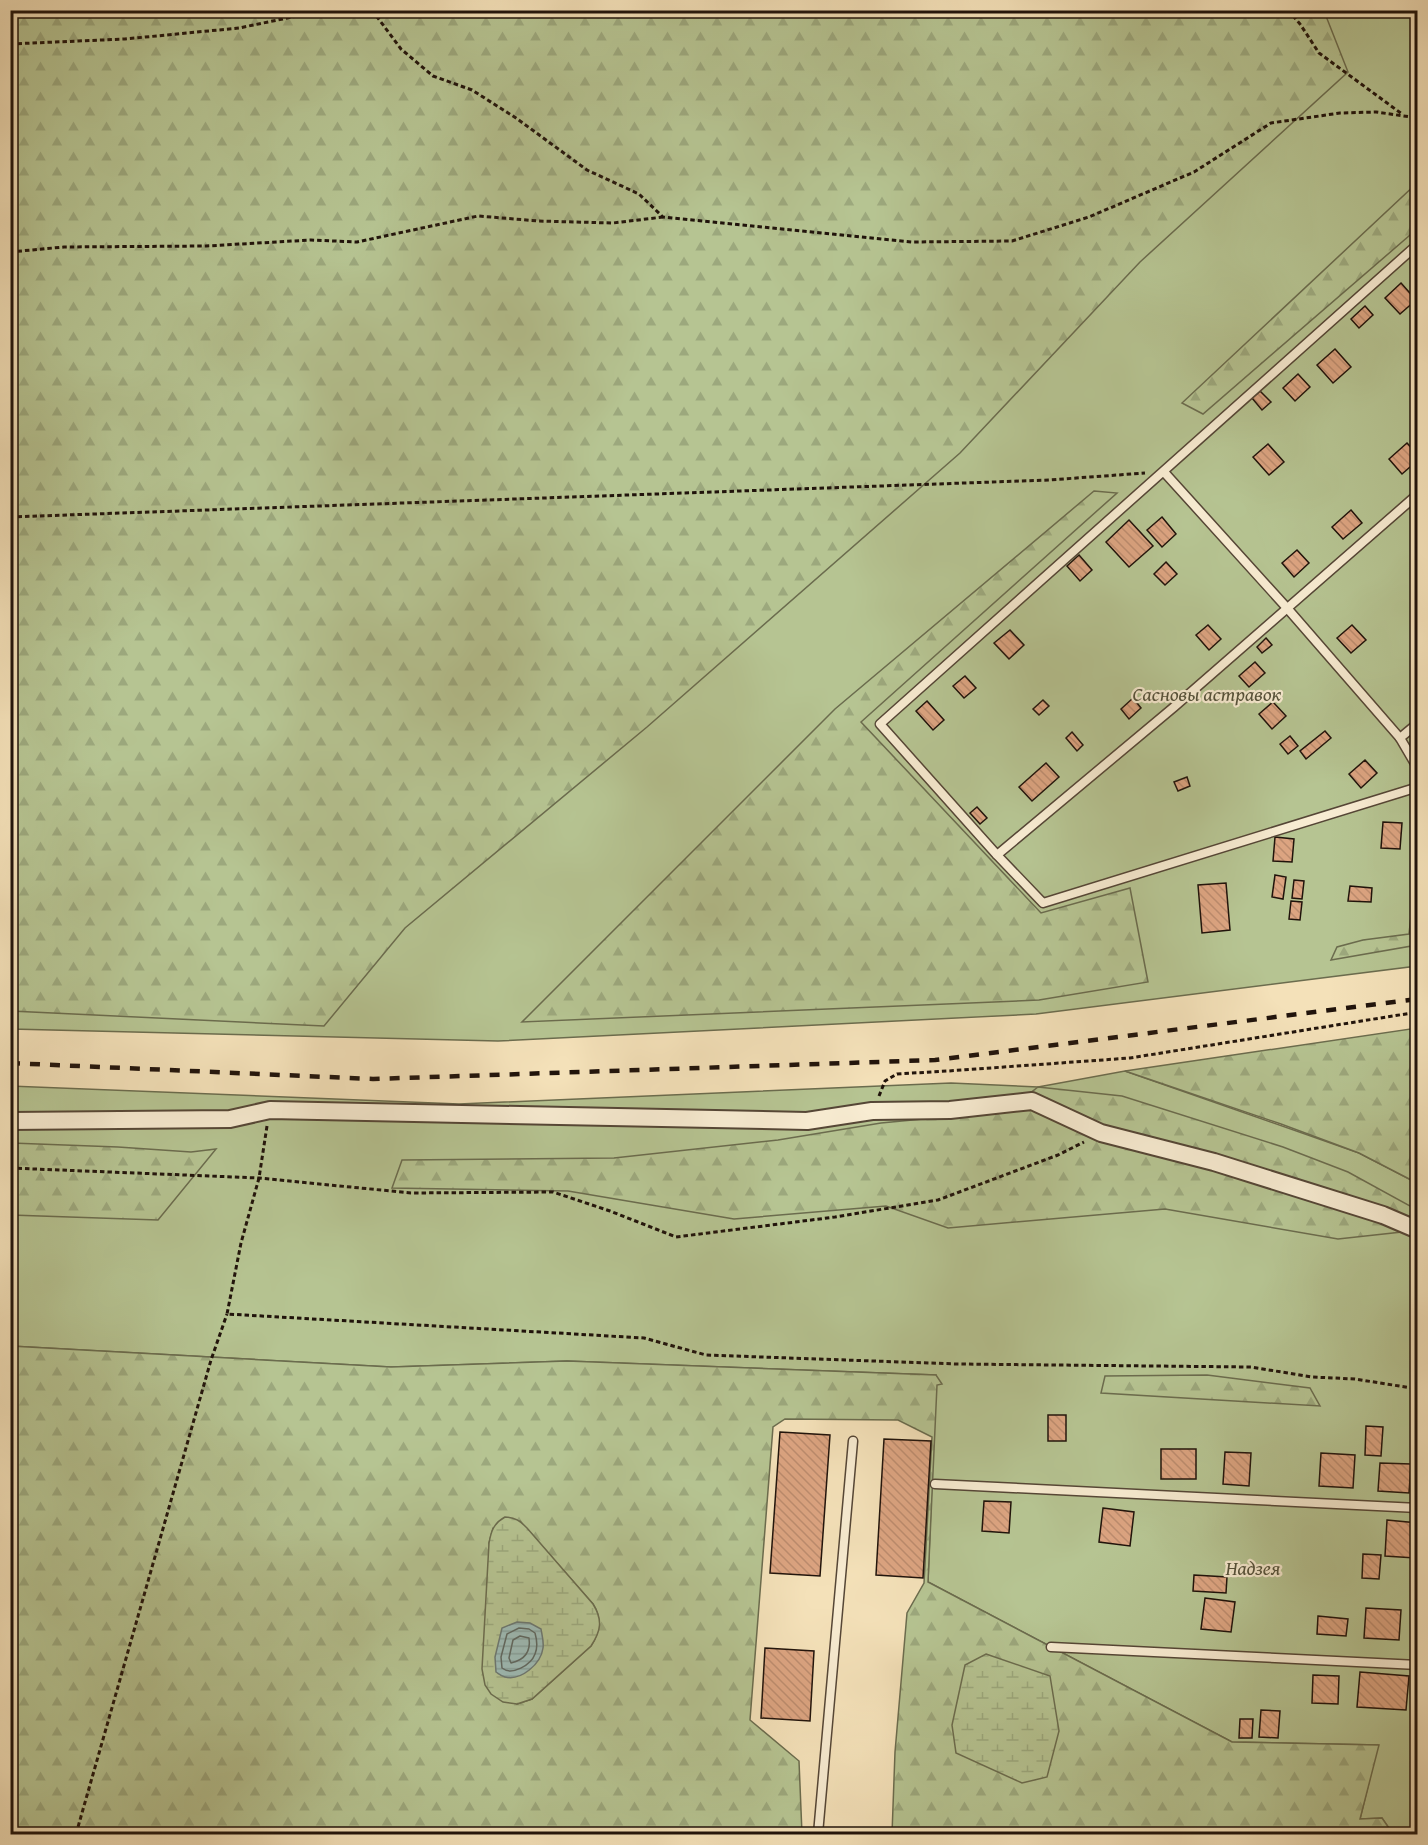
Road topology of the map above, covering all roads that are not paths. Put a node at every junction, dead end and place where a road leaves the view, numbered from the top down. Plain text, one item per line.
1 (1418, 244) edge
2 (1164, 472) junction
3 (1418, 494) edge
4 (1287, 608) junction
5 (1418, 723) edge
6 (1400, 738) junction
7 (1416, 788) edge
8 (997, 855) junction
9 (10, 1121) edge
10 (1418, 1230) edge
11 (853, 1441) dead end
12 (935, 1484) dead end
13 (1418, 1508) edge
14 (1051, 1647) dead end
15 (1418, 1665) edge
16 (818, 1834) edge

1 - 2 lane
2 - 4 lane
2 - 8 lane
3 - 4 lane
4 - 6 lane
4 - 8 lane
5 - 6 lane
6 - 7 lane
7 - 8 lane
9 - 10 street
11 - 16 lane
12 - 13 lane
14 - 15 lane

